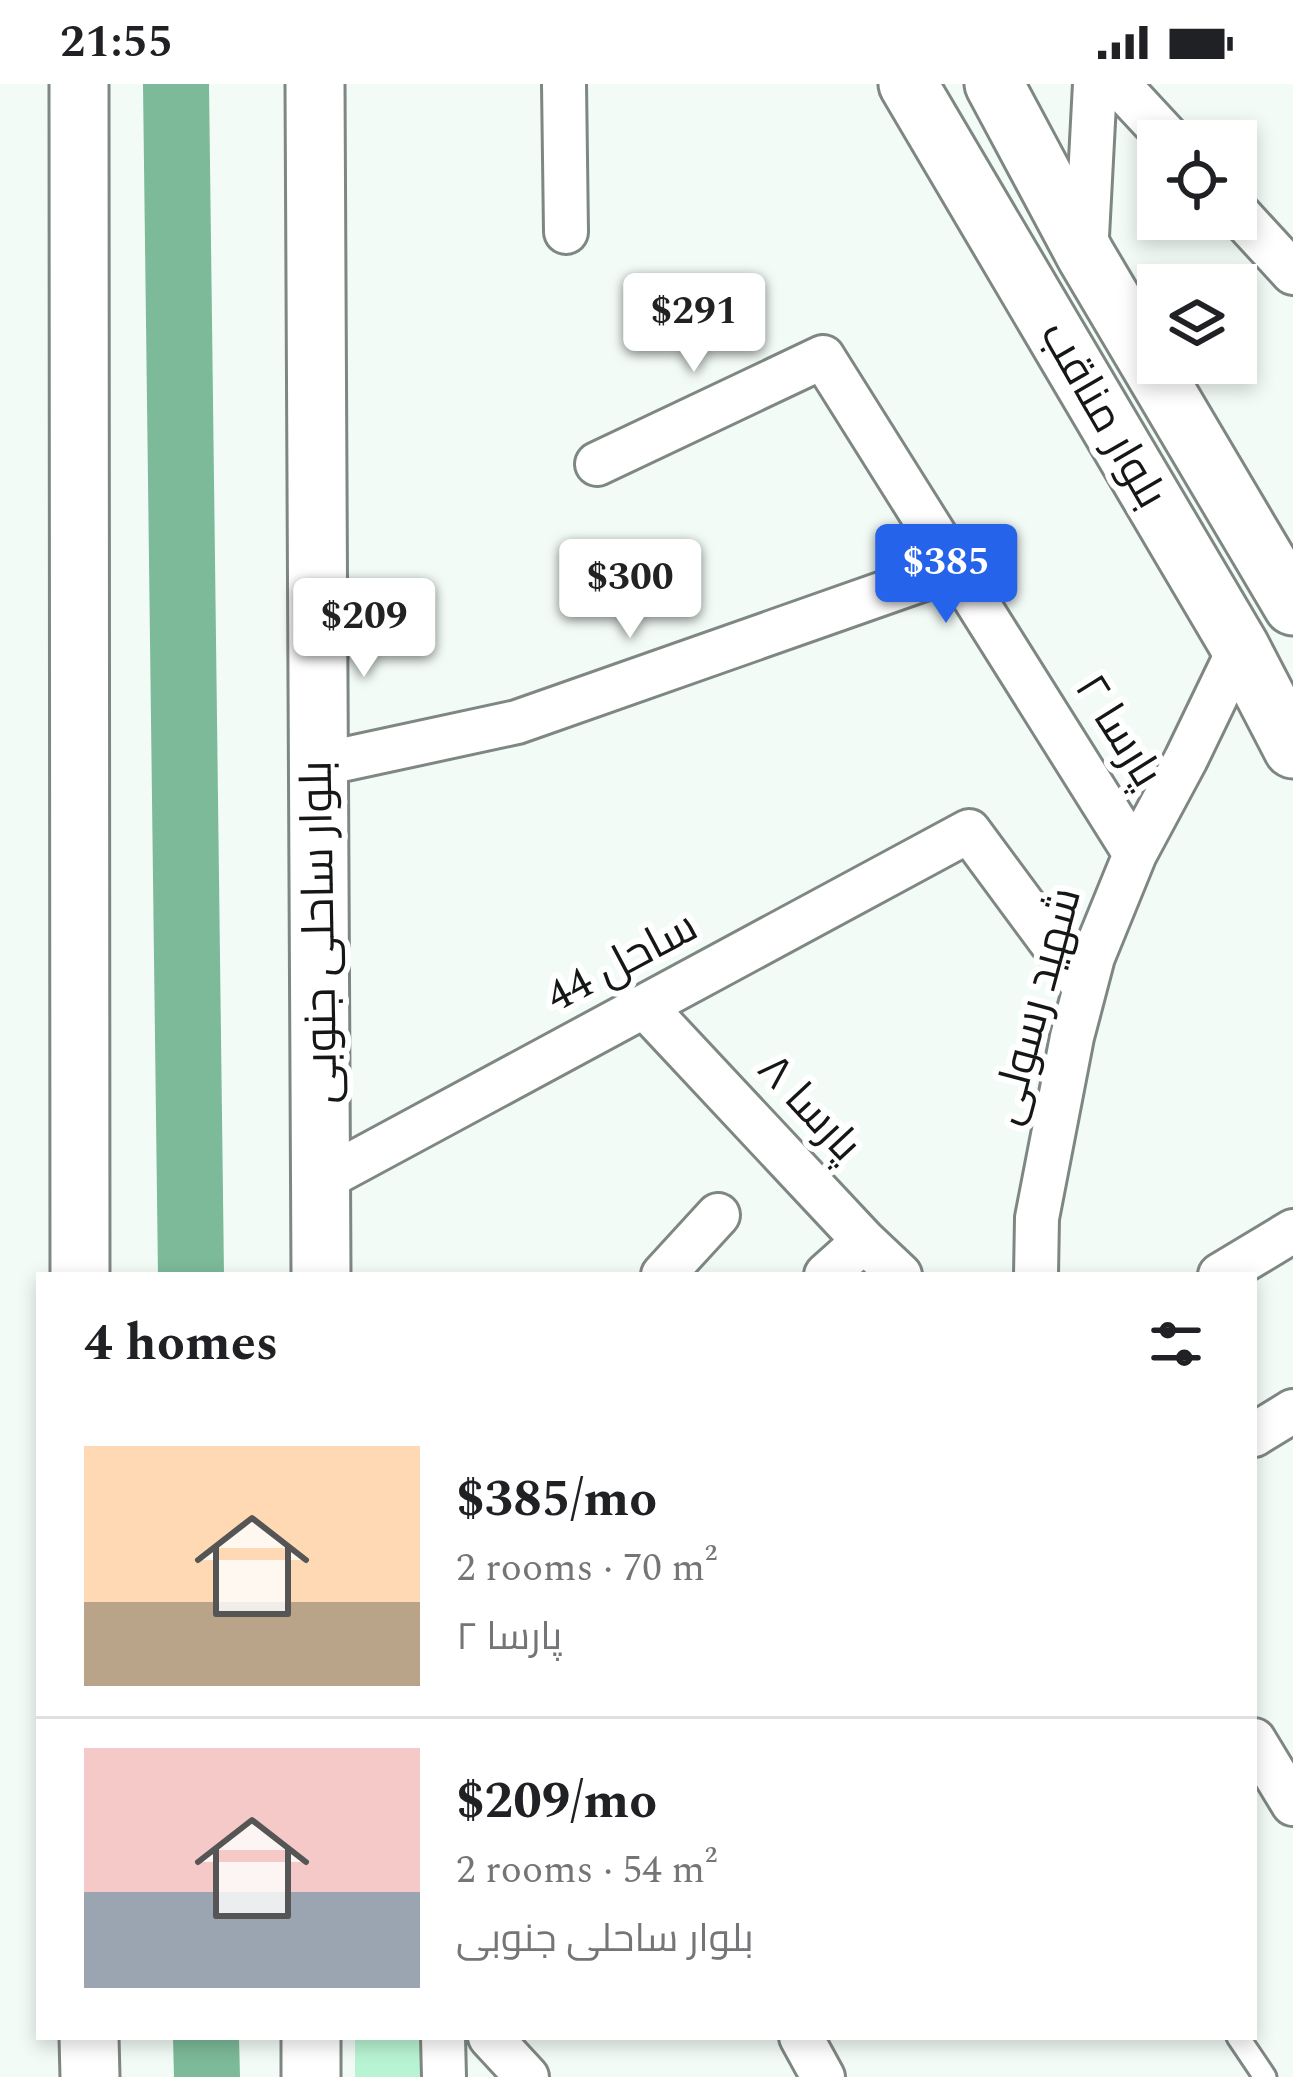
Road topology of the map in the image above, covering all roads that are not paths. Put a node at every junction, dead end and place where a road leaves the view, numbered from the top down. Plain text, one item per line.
1 (79, 84) edge
2 (315, 84) edge
3 (564, 84) edge
4 (908, 84) edge
5 (994, 84) edge
6 (1095, 84) edge
7 (1118, 84) edge
8 (1151, 120) edge
9 (566, 232) dead end
10 (1257, 234) edge
11 (1086, 256) junction
12 (1293, 273) edge
13 (597, 464) dead end
14 (955, 568) junction
15 (1293, 606) edge
16 (1240, 647) junction
17 (1293, 749) edge
18 (318, 765) junction
19 (1135, 854) junction
20 (1084, 988) junction
21 (645, 1007) junction
22 (322, 1180) junction
23 (718, 1215) dead end
24 (1293, 1231) edge
25 (864, 1241) junction
26 (80, 1272) edge
27 (321, 1272) edge
28 (666, 1272) edge
29 (829, 1272) edge
30 (897, 1272) edge
31 (1036, 1272) edge
32 (1225, 1272) edge
33 (1293, 1411) edge
34 (1257, 1433) edge
35 (1257, 1745) edge
36 (1293, 1804) edge
37 (89, 2040) edge
38 (310, 2040) edge
39 (443, 2040) edge
40 (493, 2040) edge
41 (803, 2040) edge
42 (1240, 2040) edge
43 (90, 2077) edge
44 (311, 2077) edge
45 (444, 2077) edge
46 (527, 2077) edge
47 (823, 2077) edge
48 (1265, 2077) edge

1 - 26 main road
2 - 18 main road, بلوار ساحلی جنوبی
3 - 9 street
4 - 16 main road, بلوار مناقب
5 - 11 main road, بلوار مناقب
6 - 11 street
7 - 8 street
10 - 12 street
11 - 15 main road, بلوار مناقب
13 - 14 street, پارسا ۲
14 - 18 street
14 - 19 street, پارسا ۲
16 - 17 main road, بلوار مناقب
16 - 19 street, شهید رسولی
18 - 22 main road, بلوار ساحلی جنوبی
19 - 20 street, شهید رسولی
20 - 21 street, ساحل 44
20 - 31 street, شهید رسولی
21 - 22 street, ساحل 44
21 - 25 street, پارسا ۸
22 - 27 main road, بلوار ساحلی جنوبی
23 - 28 street
24 - 32 street
25 - 29 street
25 - 30 street, پارسا ۸
33 - 34 street
35 - 36 street
37 - 43 main road
38 - 44 main road
39 - 45 street
40 - 46 street
41 - 47 street
42 - 48 lane

